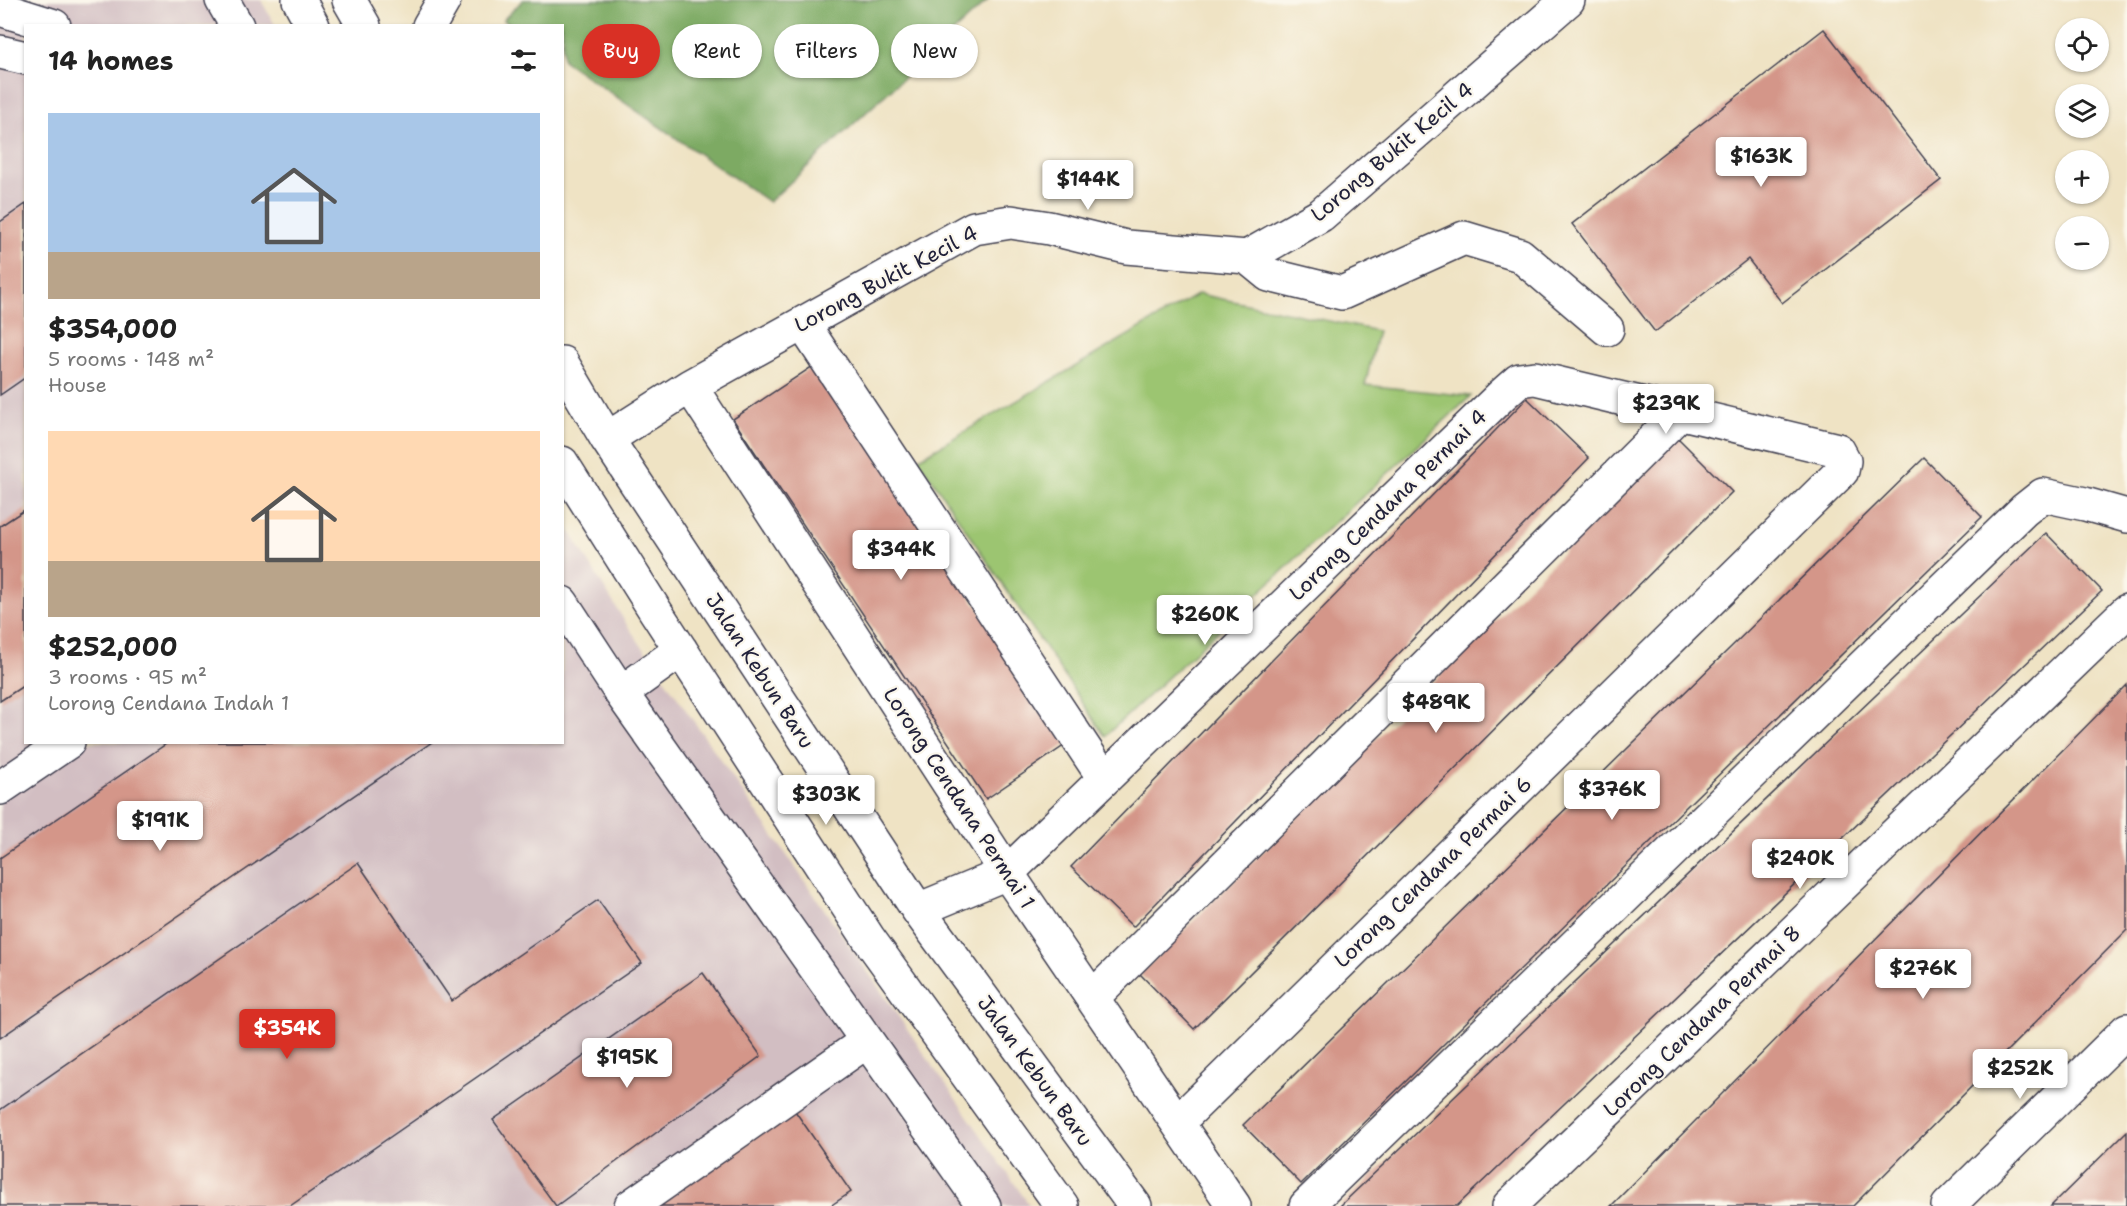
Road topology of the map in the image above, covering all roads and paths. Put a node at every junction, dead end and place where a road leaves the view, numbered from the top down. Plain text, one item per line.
1 (222, 0) edge
2 (298, 0) edge
3 (349, 0) edge
4 (444, 0) edge
5 (1568, 0) edge
6 (0, 9) edge
7 (48, 24) edge
8 (236, 24) edge
9 (313, 24) edge
10 (363, 24) edge
11 (430, 24) edge
12 (0, 52) edge
13 (24, 58) edge
14 (1247, 257) junction
15 (803, 324) junction
16 (1607, 328) dead end
17 (564, 366) edge
18 (690, 386) junction
19 (1682, 412) junction
20 (607, 439) junction
21 (564, 466) edge
22 (1842, 471) joint
23 (2127, 516) edge
24 (564, 606) edge
25 (2127, 610) edge
26 (681, 650) junction
27 (621, 693) junction
28 (65, 744) edge
29 (1104, 778) junction
30 (0, 788) edge
31 (1007, 873) junction
32 (918, 910) junction
33 (1092, 998) junction
34 (2127, 1030) edge
35 (867, 1041) junction
36 (1178, 1122) junction
37 (978, 1204) edge
38 (631, 1206) edge
39 (1062, 1206) edge
40 (1135, 1206) edge
41 (1234, 1206) edge
42 (1306, 1206) edge
43 (1509, 1206) edge
44 (1948, 1206) edge

1 - 8 street
2 - 9 street
3 - 10 street
4 - 11 street
5 - 14 street, Lorong Bukit Kecil 4
6 - 7 street
12 - 13 street
14 - 15 street, Lorong Bukit Kecil 4
14 - 16 street
15 - 18 street, Lorong Bukit Kecil 4
15 - 29 street
17 - 20 street, Jalan Kebun Baru
18 - 20 street, Lorong Bukit Kecil 4
18 - 31 street, Lorong Cendana Permai 1
19 - 22 street, Lorong Cendana Permai 4
19 - 29 street, Lorong Cendana Permai 4
19 - 33 street
20 - 32 street, Jalan Kebun Baru
21 - 26 street
22 - 36 street, Lorong Cendana Permai 6
23 - 42 street
24 - 27 street
25 - 43 street, Lorong Cendana Permai 8
26 - 27 street
26 - 39 street
27 - 35 street
28 - 30 street
29 - 31 street, Lorong Cendana Permai 4
31 - 32 street, Lorong Cendana Permai 4
31 - 33 street, Lorong Cendana Permai 1
32 - 40 street, Jalan Kebun Baru
33 - 36 street, Lorong Cendana Permai 1
34 - 44 street
35 - 37 street
35 - 38 street
36 - 41 street, Lorong Cendana Permai 1

